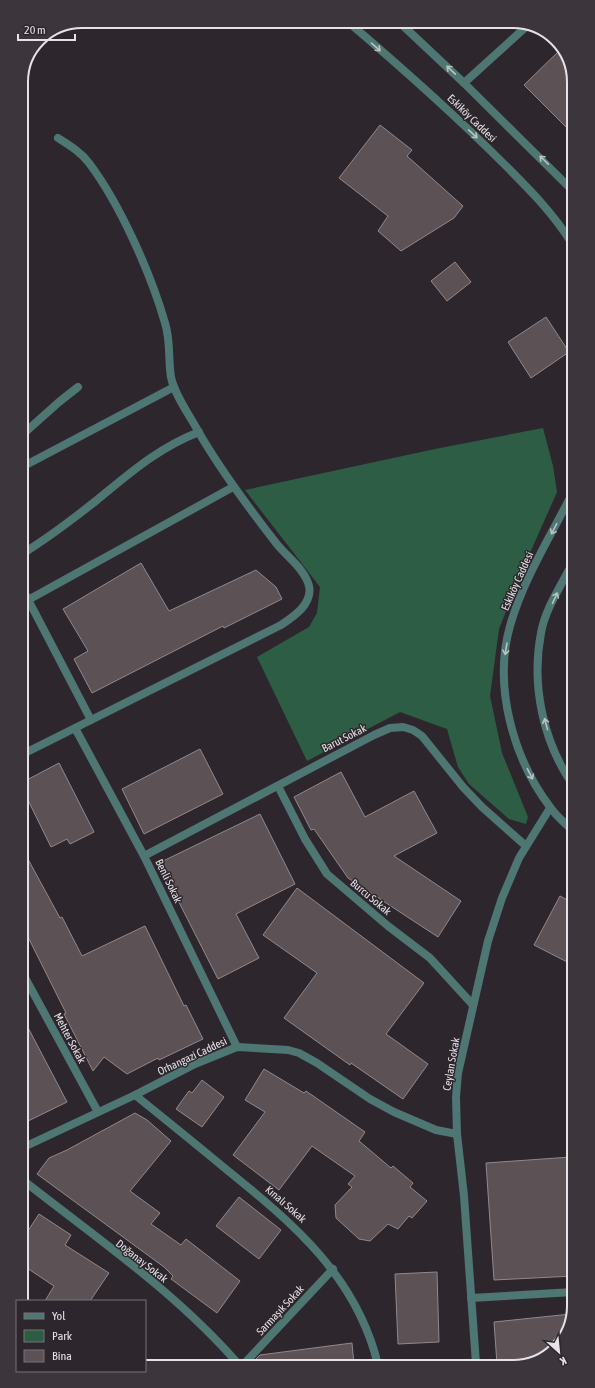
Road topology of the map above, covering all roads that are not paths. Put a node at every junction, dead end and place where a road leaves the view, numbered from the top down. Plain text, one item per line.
1 (354, 28) edge
2 (405, 28) edge
3 (524, 29) edge
4 (464, 83) junction
5 (58, 138) dead end
6 (567, 184) edge
7 (567, 237) edge
8 (78, 387) dead end
9 (174, 387) junction
10 (28, 430) edge
11 (199, 432) junction
12 (28, 464) edge
13 (233, 487) junction
14 (567, 504) edge
15 (28, 550) edge
16 (567, 574) edge
17 (28, 600) joint
18 (91, 720) junction
19 (75, 728) junction
20 (28, 752) edge
21 (567, 776) edge
22 (278, 786) junction
23 (550, 808) junction
24 (567, 825) edge
25 (526, 846) junction
26 (144, 856) junction
27 (28, 983) edge
28 (473, 1005) junction
29 (236, 1047) junction
30 (135, 1095) junction
31 (98, 1112) junction
32 (457, 1134) junction
33 (28, 1145) edge
34 (28, 1184) edge
35 (334, 1269) junction
36 (567, 1292) edge
37 (471, 1298) junction
38 (236, 1360) edge
39 (247, 1360) edge
40 (377, 1360) edge
41 (476, 1360) edge

1 -> 7 street, Eskiköy Caddesi
4 -> 2 street
3 - 4 street
6 -> 4 street
5 - 9 street
8 - 10 street
9 - 11 street
9 - 12 street
11 - 13 street
11 - 15 street
13 - 17 street
13 - 18 street
14 -> 23 street, Eskiköy Caddesi
21 -> 16 street
17 - 18 street
18 - 19 street
19 - 20 street
19 - 26 street, Benli Sokak
22 - 25 street, Barut Sokak
22 - 26 street, Barut Sokak
22 - 28 street, Burcu Sokak
23 - 24 street, Eskiköy Caddesi
23 - 25 street, Ceylan Sokak
25 - 28 street, Ceylan Sokak
26 - 29 street, Benli Sokak
27 - 31 street, Mehter Sokak
28 - 32 street, Ceylan Sokak
29 - 30 street, Orhangazi Caddesi
29 - 32 street, Orhangazi Caddesi
30 - 31 street, Orhangazi Caddesi
30 - 35 street, Kınalı Sokak
31 - 33 street, Orhangazi Caddesi
32 - 37 street, Ceylan Sokak
34 - 38 street, Doğanay Sokak
35 - 39 street, Sarmaşık Sokak
35 - 40 street, Kınalı Sokak
36 - 37 street
37 - 41 street, Ceylan Sokak

